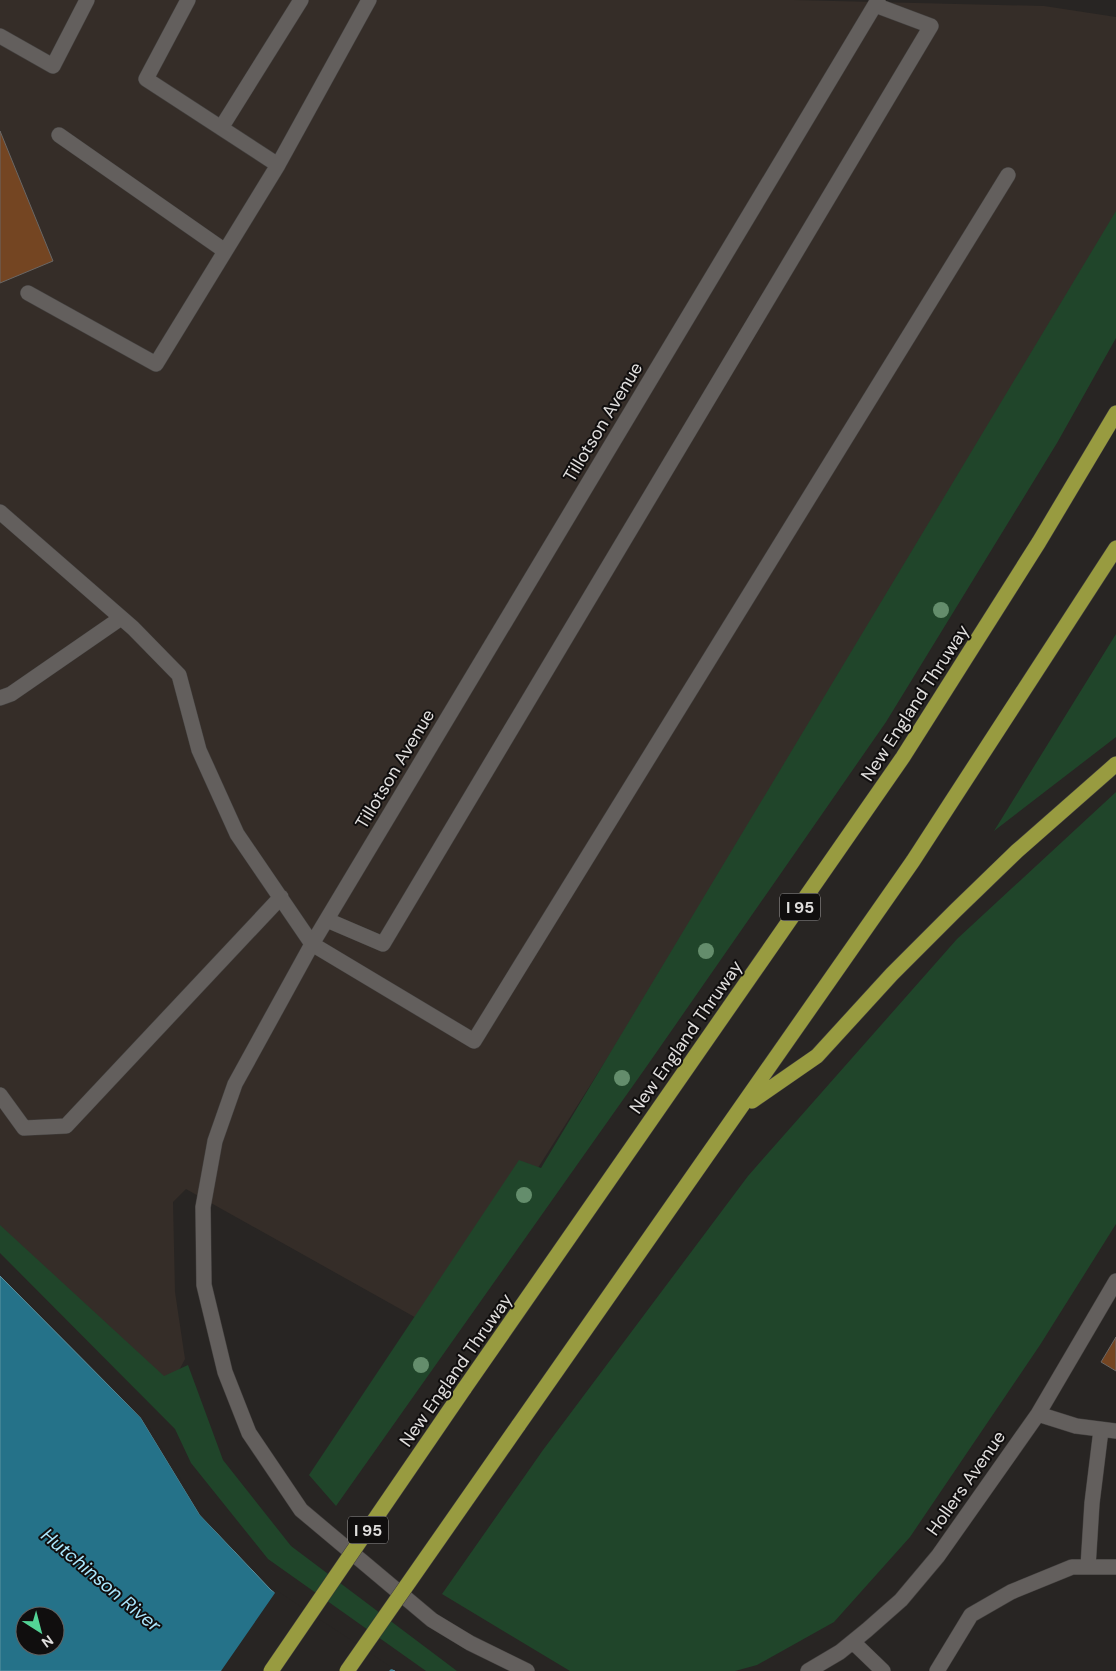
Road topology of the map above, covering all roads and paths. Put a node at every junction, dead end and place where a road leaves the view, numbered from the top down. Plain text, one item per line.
1 (87, 0) edge
2 (188, 0) edge
3 (301, 0) edge
4 (369, 0) edge
5 (876, 3) edge
6 (0, 36) edge
7 (221, 128) junction
8 (59, 135) dead end
9 (278, 165) junction
10 (1008, 175) dead end
11 (225, 251) junction
12 (28, 293) dead end
13 (1116, 413) edge
14 (0, 512) edge
15 (1116, 548) edge
16 (121, 618) junction
17 (0, 698) edge
18 (1116, 764) edge
19 (281, 897) junction
20 (327, 920) junction
21 (312, 944) junction
22 (0, 1095) edge
23 (743, 1107) junction
24 (1116, 1281) edge
25 (1038, 1414) junction
26 (1108, 1431) edge
27 (1088, 1567) junction
28 (1116, 1567) edge
29 (853, 1642) junction
30 (271, 1671) edge
31 (347, 1671) edge
32 (527, 1671) edge
33 (808, 1671) edge
34 (883, 1671) edge
35 (937, 1671) edge

1 - 6 street
2 - 7 street
3 - 7 street
4 - 9 street
5 - 20 street, Tillotson Avenue
5 - 20 street
7 - 9 street
8 - 11 street
9 - 11 street
10 - 21 street
11 - 12 street
13 - 30 highway, New England Thruway / I 95, bridge
14 - 16 street
15 - 23 highway
16 - 17 street
16 - 19 street
18 - 23 highway
19 - 21 street
19 - 22 street
20 - 21 street, Tillotson Avenue
21 - 32 street, Tillotson Avenue
23 - 31 highway, bridge
24 - 25 street, Hollers Avenue
25 - 26 street
25 - 29 street, Hollers Avenue
26 - 27 street
27 - 28 street
27 - 35 street
29 - 33 street, Hollers Avenue
29 - 34 street

